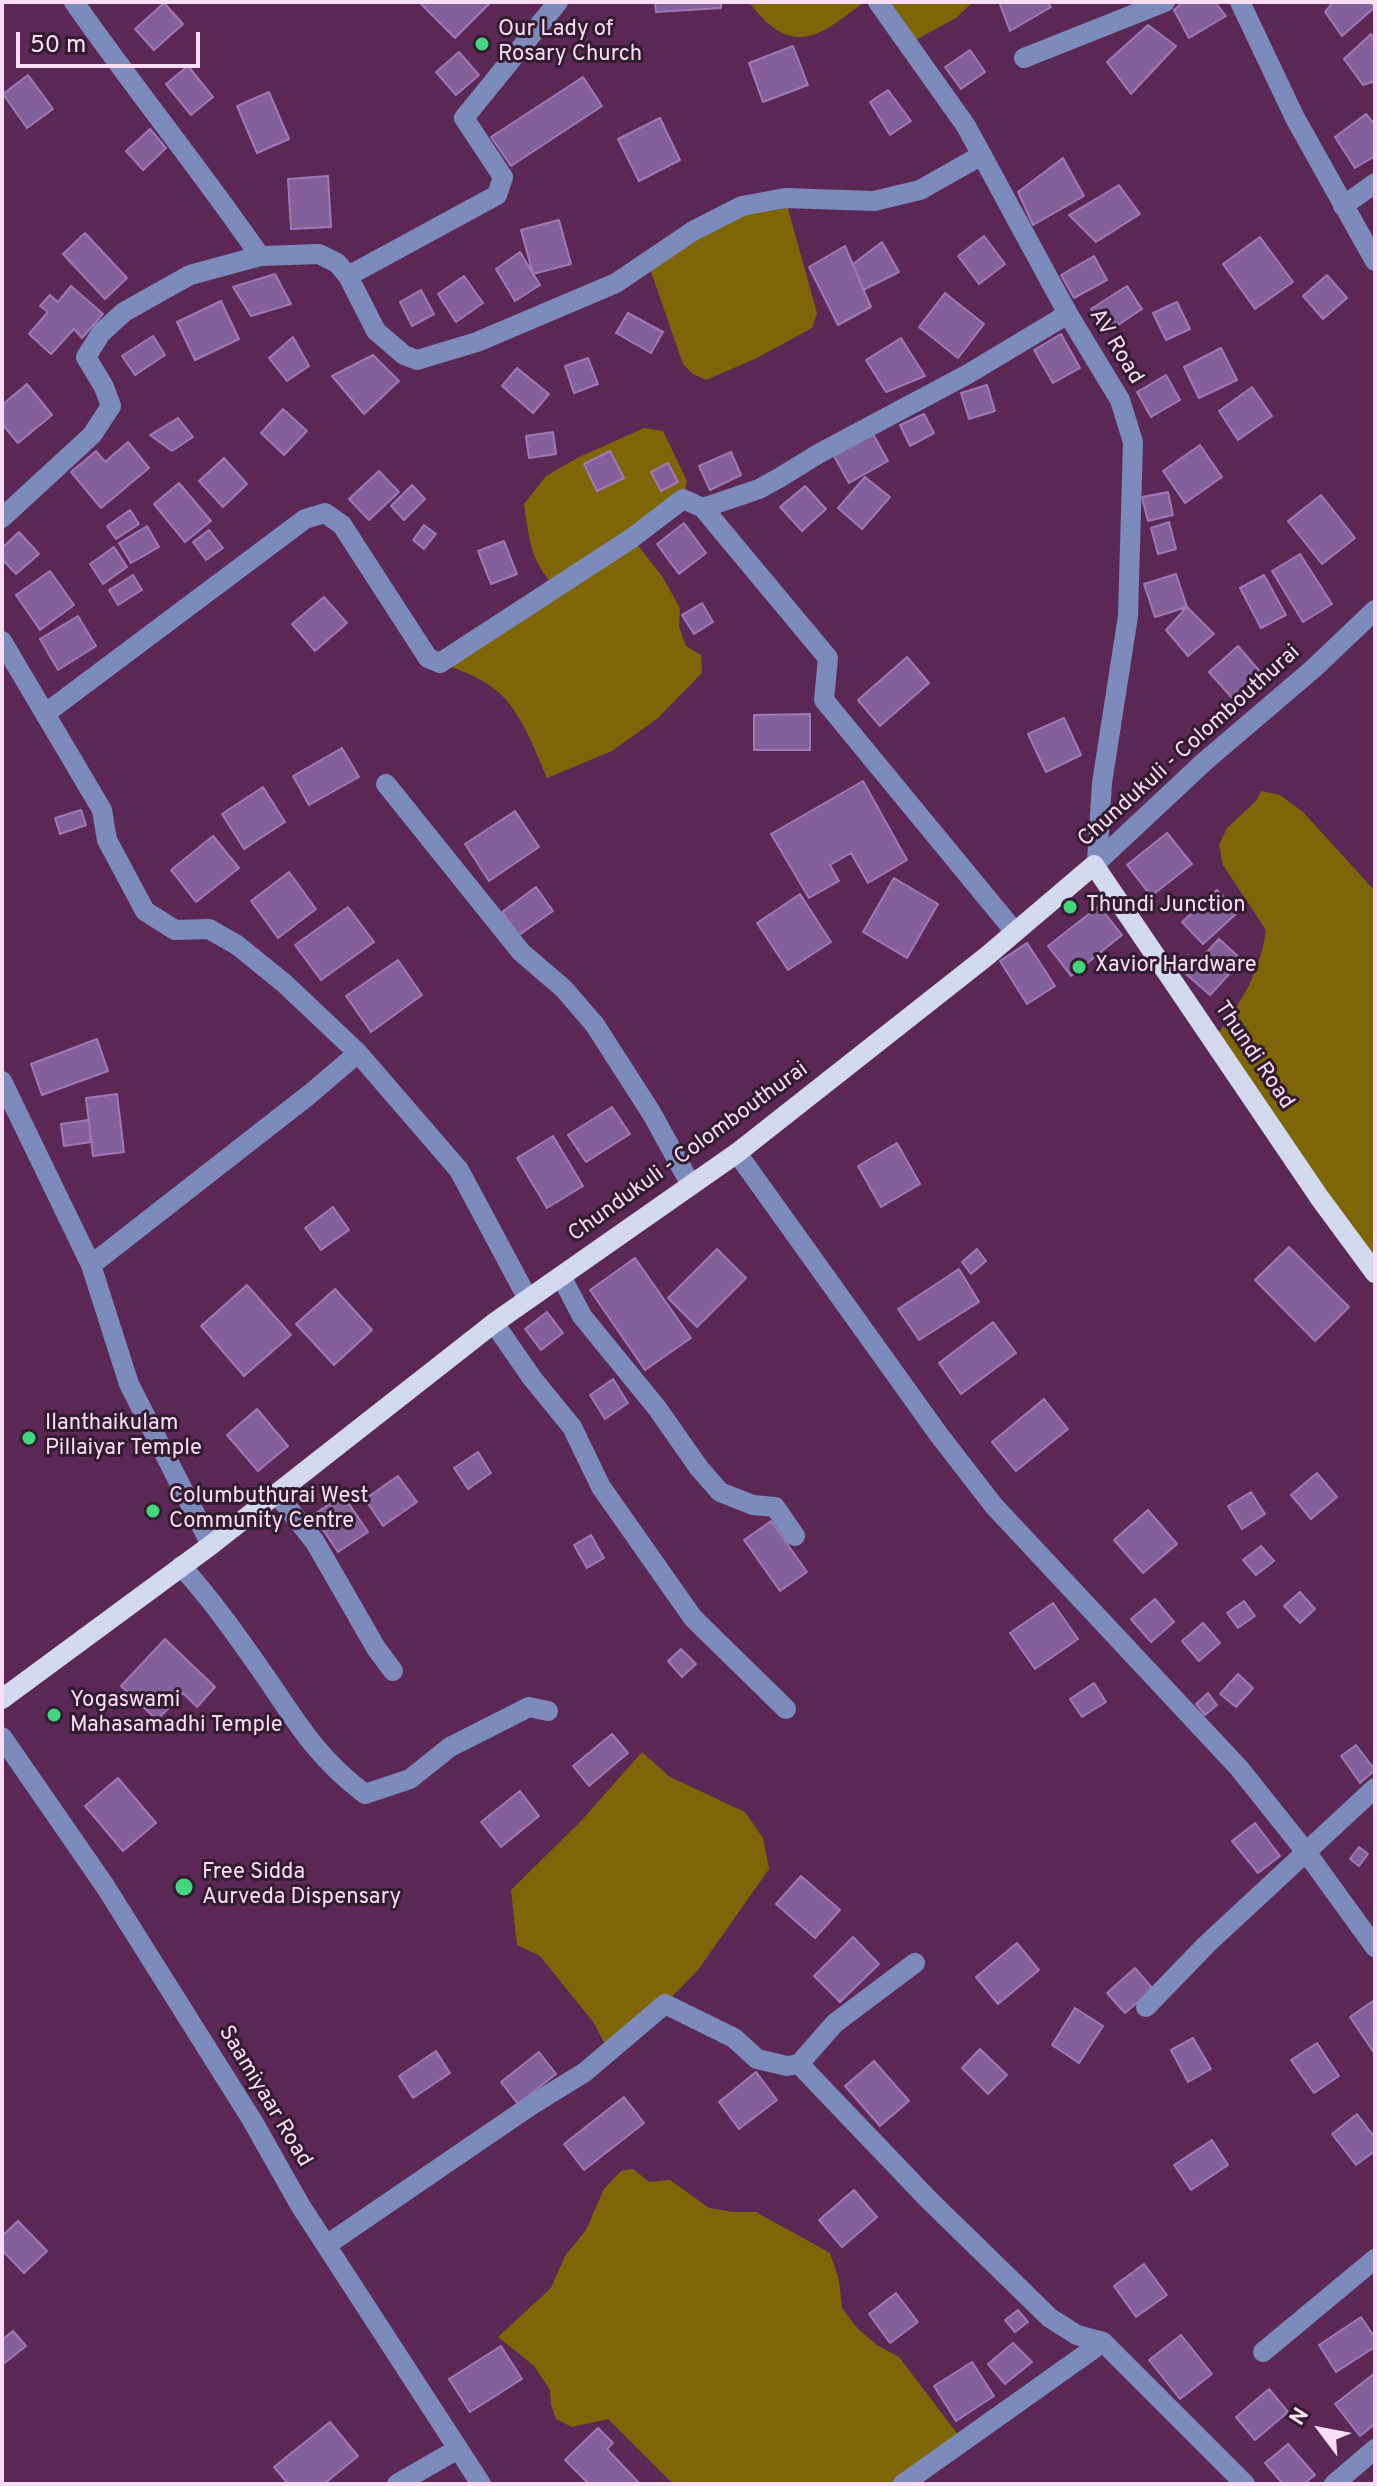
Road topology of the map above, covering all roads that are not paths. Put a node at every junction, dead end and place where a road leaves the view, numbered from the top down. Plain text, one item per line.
1 (74, 2) edge
2 (558, 2) edge
3 (878, 2) edge
4 (1165, 2) edge
5 (1240, 2) edge
6 (1024, 58) dead end
7 (982, 155) junction
8 (1375, 183) edge
9 (1343, 206) junction
10 (260, 256) junction
11 (1375, 261) edge
12 (348, 276) junction
13 (1068, 314) junction
14 (703, 508) junction
15 (2, 518) edge
16 (1375, 610) edge
17 (2, 641) edge
18 (46, 713) junction
19 (386, 784) dead end
20 (1096, 864) junction
21 (1015, 932) junction
22 (358, 1053) junction
23 (2, 1081) edge
24 (737, 1153) junction
25 (691, 1185) junction
26 (91, 1265) junction
27 (1375, 1273) edge
28 (561, 1276) junction
29 (528, 1299) junction
30 (494, 1323) junction
31 (277, 1494) junction
32 (795, 1536) dead end
33 (211, 1545) junction
34 (181, 1566) junction
35 (393, 1671) dead end
36 (2, 1699) edge
37 (786, 1709) dead end
38 (548, 1711) dead end
39 (2, 1737) edge
40 (1375, 1788) edge
41 (1306, 1852) junction
42 (1375, 1947) edge
43 (915, 1963) dead end
44 (1146, 2007) dead end
45 (799, 2064) junction
46 (328, 2244) junction
47 (1375, 2259) edge
48 (1103, 2342) junction
49 (1263, 2352) dead end
50 (458, 2449) junction
51 (1375, 2449) edge
52 (397, 2484) edge
53 (481, 2484) edge
54 (903, 2484) edge
55 (1245, 2484) edge
56 (1334, 2484) edge

1 - 10 street
2 - 12 street
3 - 7 street, AV Road
4 - 6 street
5 - 9 street
7 - 12 street
7 - 13 street, AV Road
8 - 9 street
9 - 11 street
10 - 12 street
10 - 15 street
13 - 14 street
13 - 20 street, AV Road
14 - 18 street
14 - 21 street
16 - 20 street, Chundukuli - Colombouthurai
17 - 18 street
18 - 22 street
19 - 25 street
20 - 21 main road, Chundukuli - Colombouthurai
20 - 27 main road, Thundi Road
21 - 24 main road, Chundukuli - Colombouthurai
22 - 26 street
22 - 29 street
23 - 26 street
24 - 25 main road, Chundukuli - Colombouthurai
24 - 41 street
25 - 28 main road, Chundukuli - Colombouthurai
26 - 33 street
28 - 29 main road, Chundukuli - Colombouthurai
28 - 32 street
29 - 30 main road, Chundukuli - Colombouthurai
30 - 31 main road, Chundukuli - Colombouthurai
30 - 37 street
31 - 33 main road, Chundukuli - Colombouthurai
31 - 35 street
33 - 34 main road, Chundukuli - Colombouthurai
34 - 36 main road, Chundukuli - Colombouthurai
34 - 38 street
39 - 46 street, Saamiyaar Road
40 - 41 street
41 - 42 street
41 - 44 street
43 - 45 street
45 - 46 street
45 - 48 street
46 - 50 street, Saamiyaar Road
47 - 49 street
48 - 54 street
48 - 55 street
50 - 52 street
50 - 53 street, Saamiyaar Road
51 - 56 street

